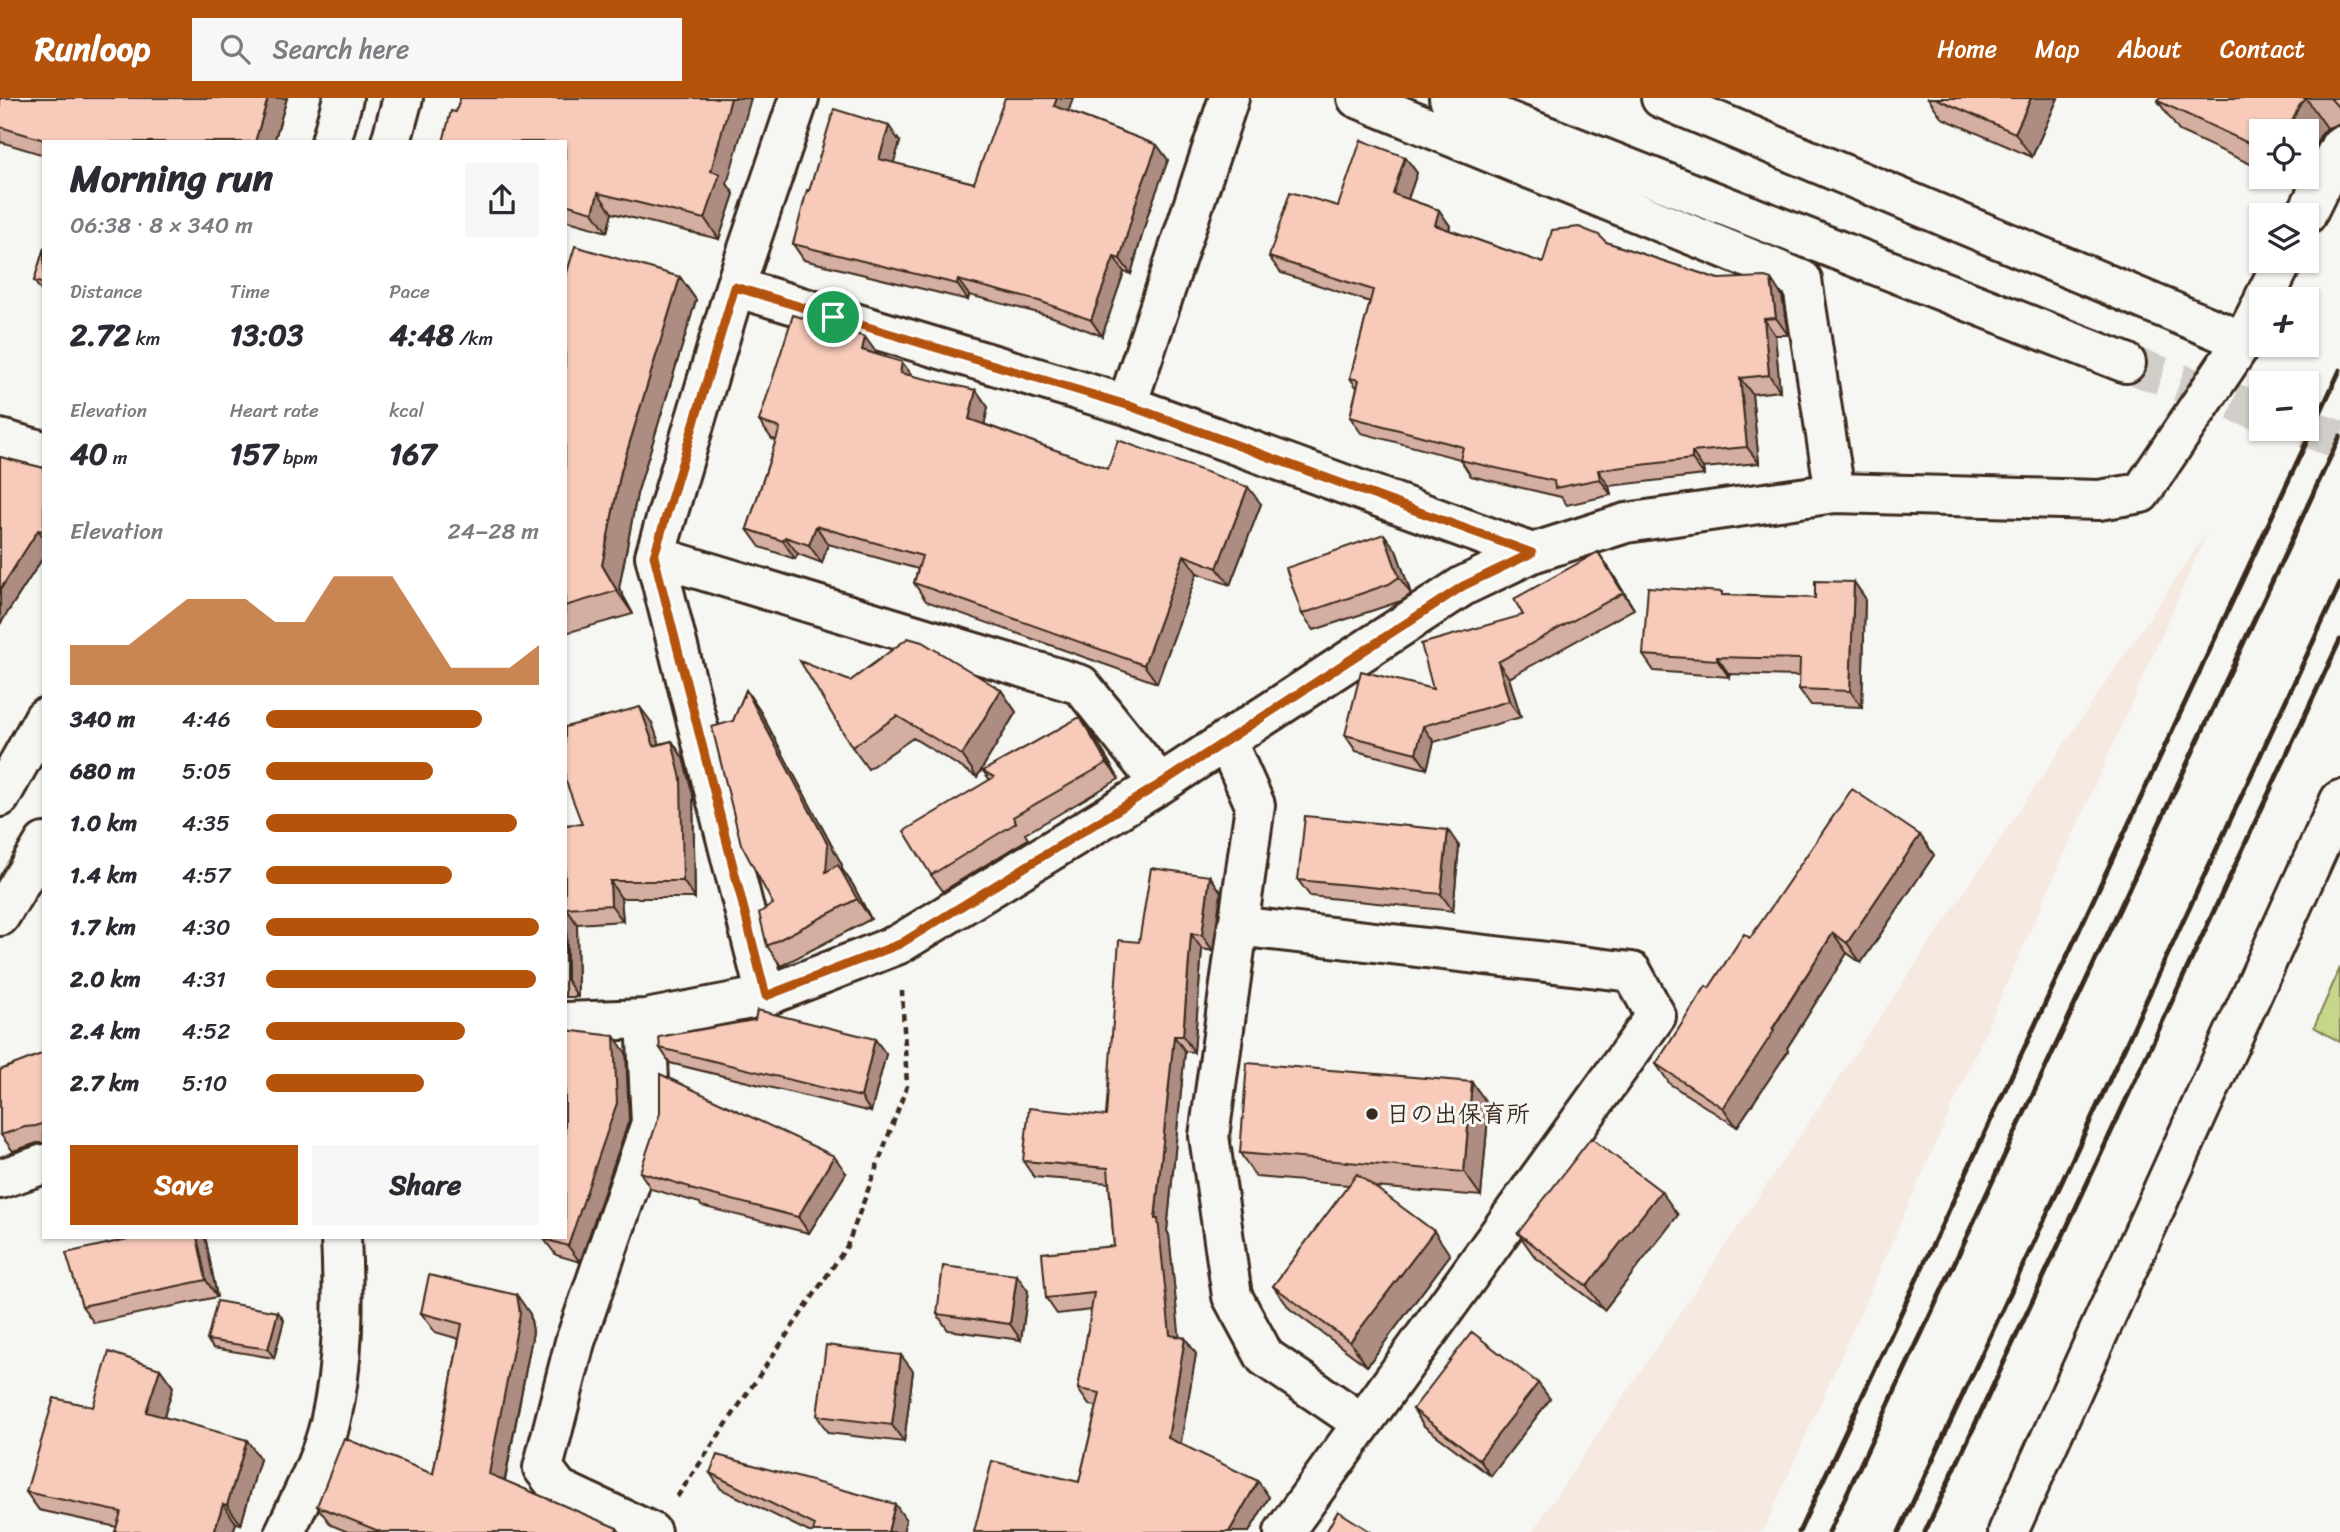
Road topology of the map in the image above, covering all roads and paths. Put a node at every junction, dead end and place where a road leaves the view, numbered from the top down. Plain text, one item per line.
1 (343, 98) edge
2 (404, 98) edge
3 (799, 98) edge
4 (1229, 98) edge
5 (1357, 98) edge
6 (1450, 98) edge
7 (1661, 98) edge
8 (332, 140) edge
9 (392, 140) edge
10 (2340, 146) edge
11 (2312, 203) edge
12 (735, 287) junction
13 (2249, 329) edge
14 (2243, 341) junction
15 (2126, 363) tunnel mouth
16 (1127, 405) junction
17 (0, 439) edge
18 (42, 450) edge
19 (1835, 493) junction
20 (1532, 553) junction
21 (654, 556) junction
22 (42, 722) edge
23 (1226, 740) junction
24 (1160, 784) junction
25 (0, 797) edge
26 (2340, 800) edge
27 (42, 846) edge
28 (0, 916) edge
29 (1237, 926) junction
30 (900, 944) junction
31 (766, 996) junction
32 (646, 1018) junction
33 (567, 1022) edge
34 (42, 1165) edge
35 (0, 1179) edge
36 (341, 1239) edge
37 (1362, 1423) junction
38 (676, 1498) dead end
39 (285, 1532) edge
40 (651, 1532) edge
41 (1284, 1532) edge
42 (2008, 1532) edge

1 - 8 main road
2 - 9 main road
3 - 12 main road
4 - 16 main road
5 - 19 main road
6 - 15 main road
7 - 14 main road
10 - 11 main road
12 - 16 main road
12 - 21 main road
13 - 14 main road
14 - 19 main road
16 - 20 main road
17 - 18 main road
19 - 20 main road
20 - 23 main road
21 - 24 main road
21 - 31 main road
22 - 25 main road
23 - 24 main road
23 - 29 main road
24 - 30 main road
26 - 42 main road
27 - 28 main road
29 - 37 main road
29 - 37 main road
30 - 31 main road
30 - 38 path
31 - 32 main road
32 - 33 main road
32 - 40 main road
34 - 35 main road
36 - 39 main road
37 - 41 main road

